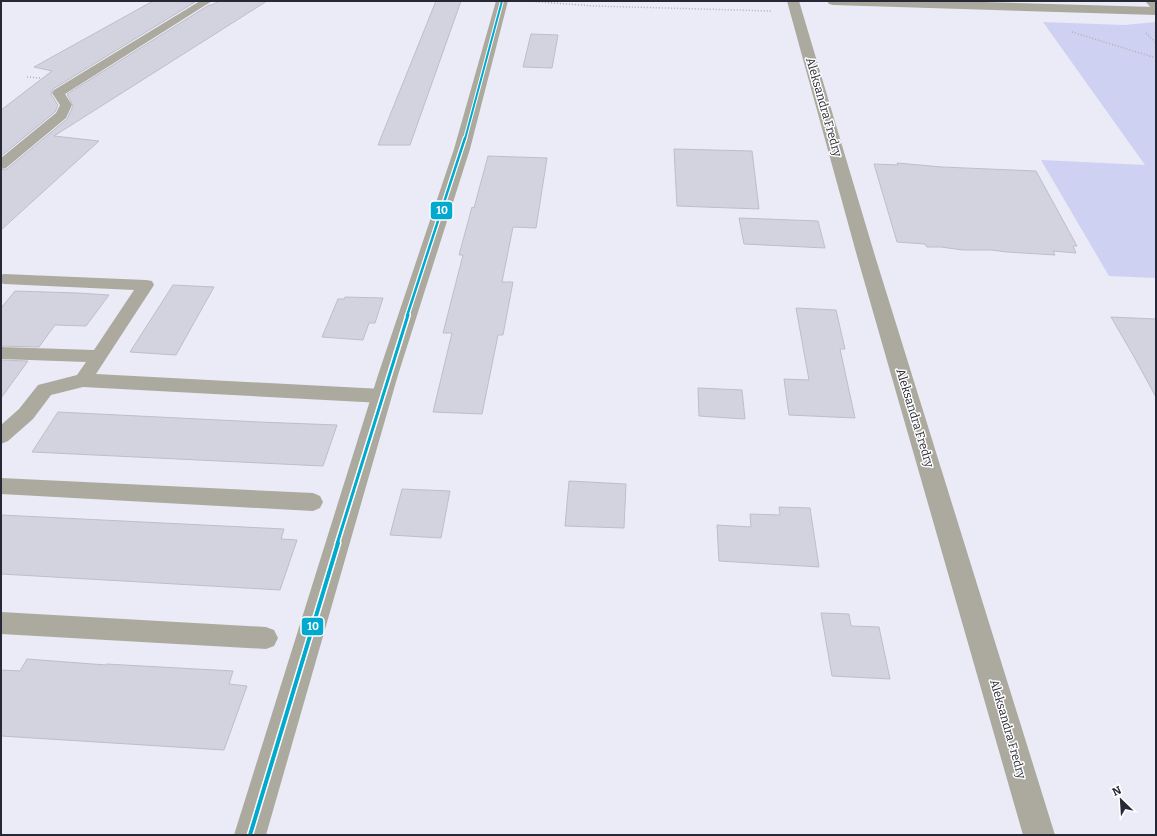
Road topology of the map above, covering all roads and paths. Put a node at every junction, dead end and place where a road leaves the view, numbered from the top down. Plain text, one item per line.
1 (207, 1) edge
2 (502, 1) edge
3 (792, 1) edge
4 (833, 1) edge
5 (1152, 1) edge
6 (1156, 6) edge
7 (1156, 11) edge
8 (1070, 31) dead end
9 (1156, 58) edge
10 (1, 165) edge
11 (4, 279) dead end
12 (1, 353) edge
13 (99, 356) junction
14 (83, 380) junction
15 (382, 396) junction
16 (1, 436) edge
17 (1, 486) edge
18 (312, 502) dead end
19 (1, 624) edge
20 (266, 638) dead end
21 (250, 835) edge
22 (1039, 835) edge

1 - 10 lane
2 - 15 street
3 - 22 street, Aleksandra Fredry
4 - 7 main road
5 - 6 street
8 - 9 path
11 - 13 lane
12 - 13 lane
13 - 14 lane
14 - 15 lane
14 - 16 lane
15 - 21 street
17 - 18 lane
19 - 20 lane

